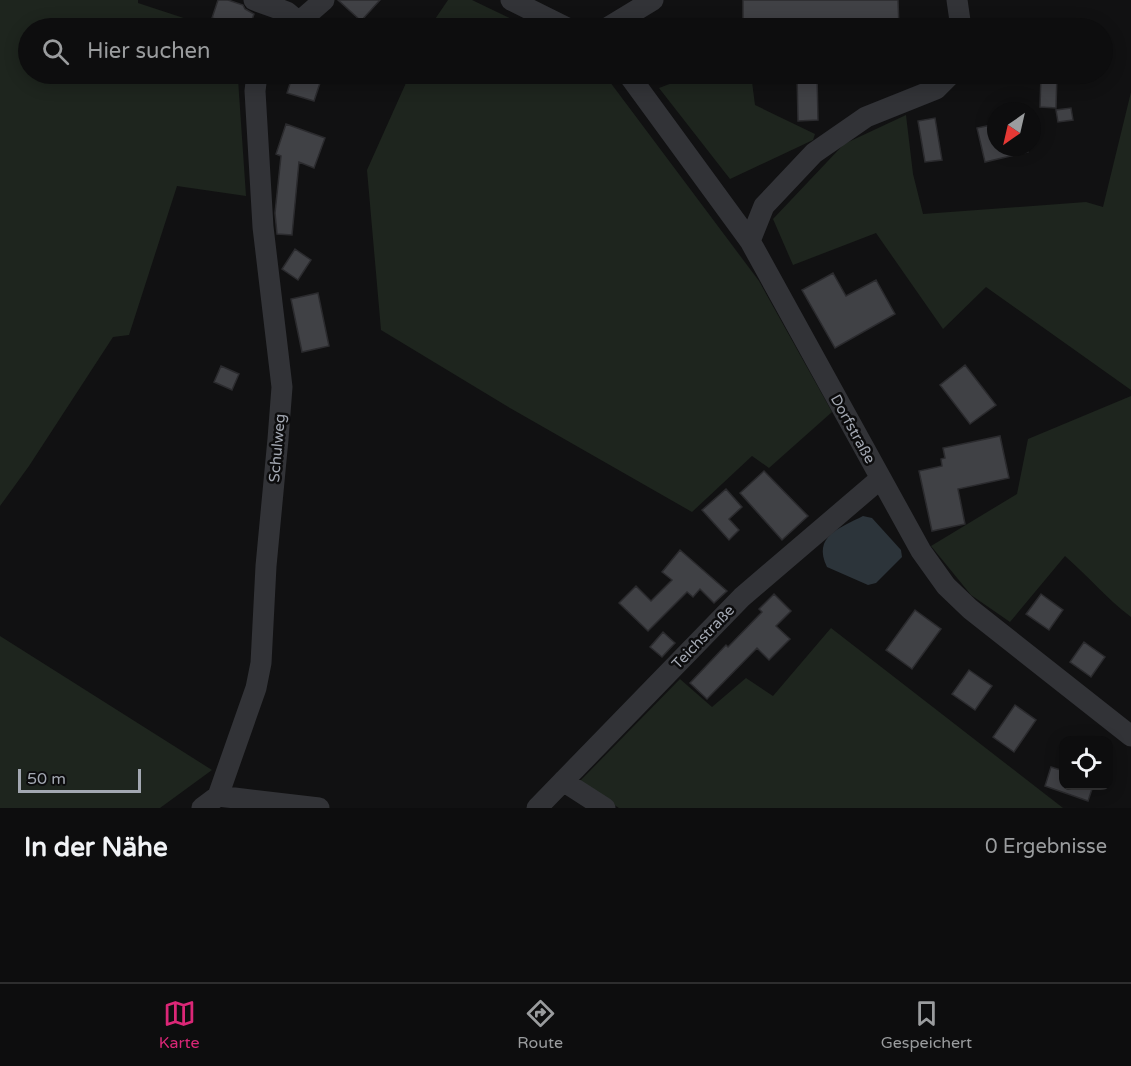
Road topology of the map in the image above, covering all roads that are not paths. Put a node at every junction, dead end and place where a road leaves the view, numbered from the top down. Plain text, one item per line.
1 (254, 0) edge
2 (324, 0) edge
3 (511, 0) edge
4 (652, 0) edge
5 (957, 0) edge
6 (291, 18) edge
7 (304, 18) edge
8 (547, 18) edge
9 (621, 18) edge
10 (959, 18) edge
11 (256, 84) edge
12 (635, 84) edge
13 (941, 84) edge
14 (764, 206) junction
15 (726, 208) junction
16 (750, 241) junction
17 (880, 478) junction
18 (1131, 736) edge
19 (563, 781) junction
20 (210, 802) edge
21 (319, 808) edge
22 (537, 808) edge
23 (605, 808) edge

1 - 6 street
2 - 7 street
3 - 8 street
4 - 9 street
5 - 10 street
11 - 20 street, Schulweg
12 - 15 street, Dorfstraße
13 - 14 street
14 - 15 street
14 - 16 street
15 - 16 street, Dorfstraße
16 - 17 street, Dorfstraße
17 - 18 street, Dorfstraße
17 - 19 street, Teichstraße
19 - 22 street, Teichstraße
19 - 23 street
20 - 21 street

